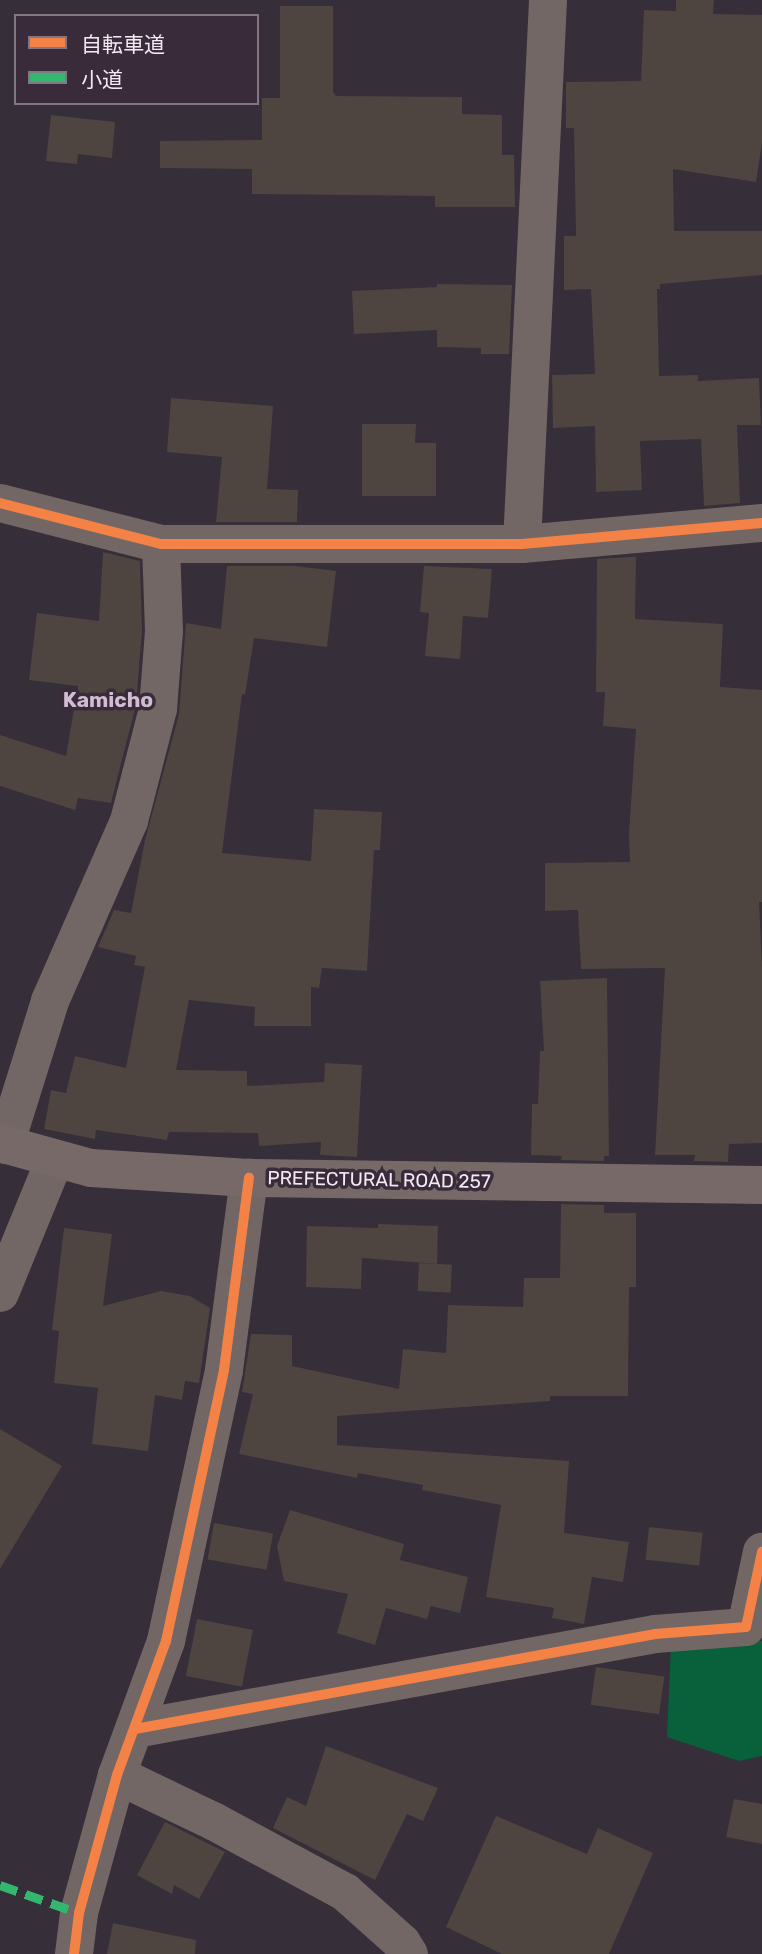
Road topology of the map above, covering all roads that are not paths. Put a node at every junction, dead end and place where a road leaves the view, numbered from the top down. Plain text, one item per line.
1 (548, 0) edge
2 (0, 503) edge
3 (762, 523) edge
4 (161, 544) junction
5 (522, 544) junction
6 (3, 1144) edge
7 (55, 1159) junction
8 (250, 1178) junction
9 (762, 1185) edge
10 (0, 1293) edge
11 (762, 1552) edge
12 (754, 1628) edge
13 (135, 1729) junction
14 (117, 1775) junction
15 (74, 1954) edge
16 (409, 1954) edge

1 - 5 street
2 - 4 street
3 - 5 street
4 - 5 street
4 - 6 street
6 - 7 main road, PREFECTURAL ROAD 257
7 - 8 main road, PREFECTURAL ROAD 257
7 - 10 street
8 - 9 main road, PREFECTURAL ROAD 257
8 - 13 street
11 - 12 street
12 - 13 street
13 - 14 street
14 - 15 street
14 - 16 street

